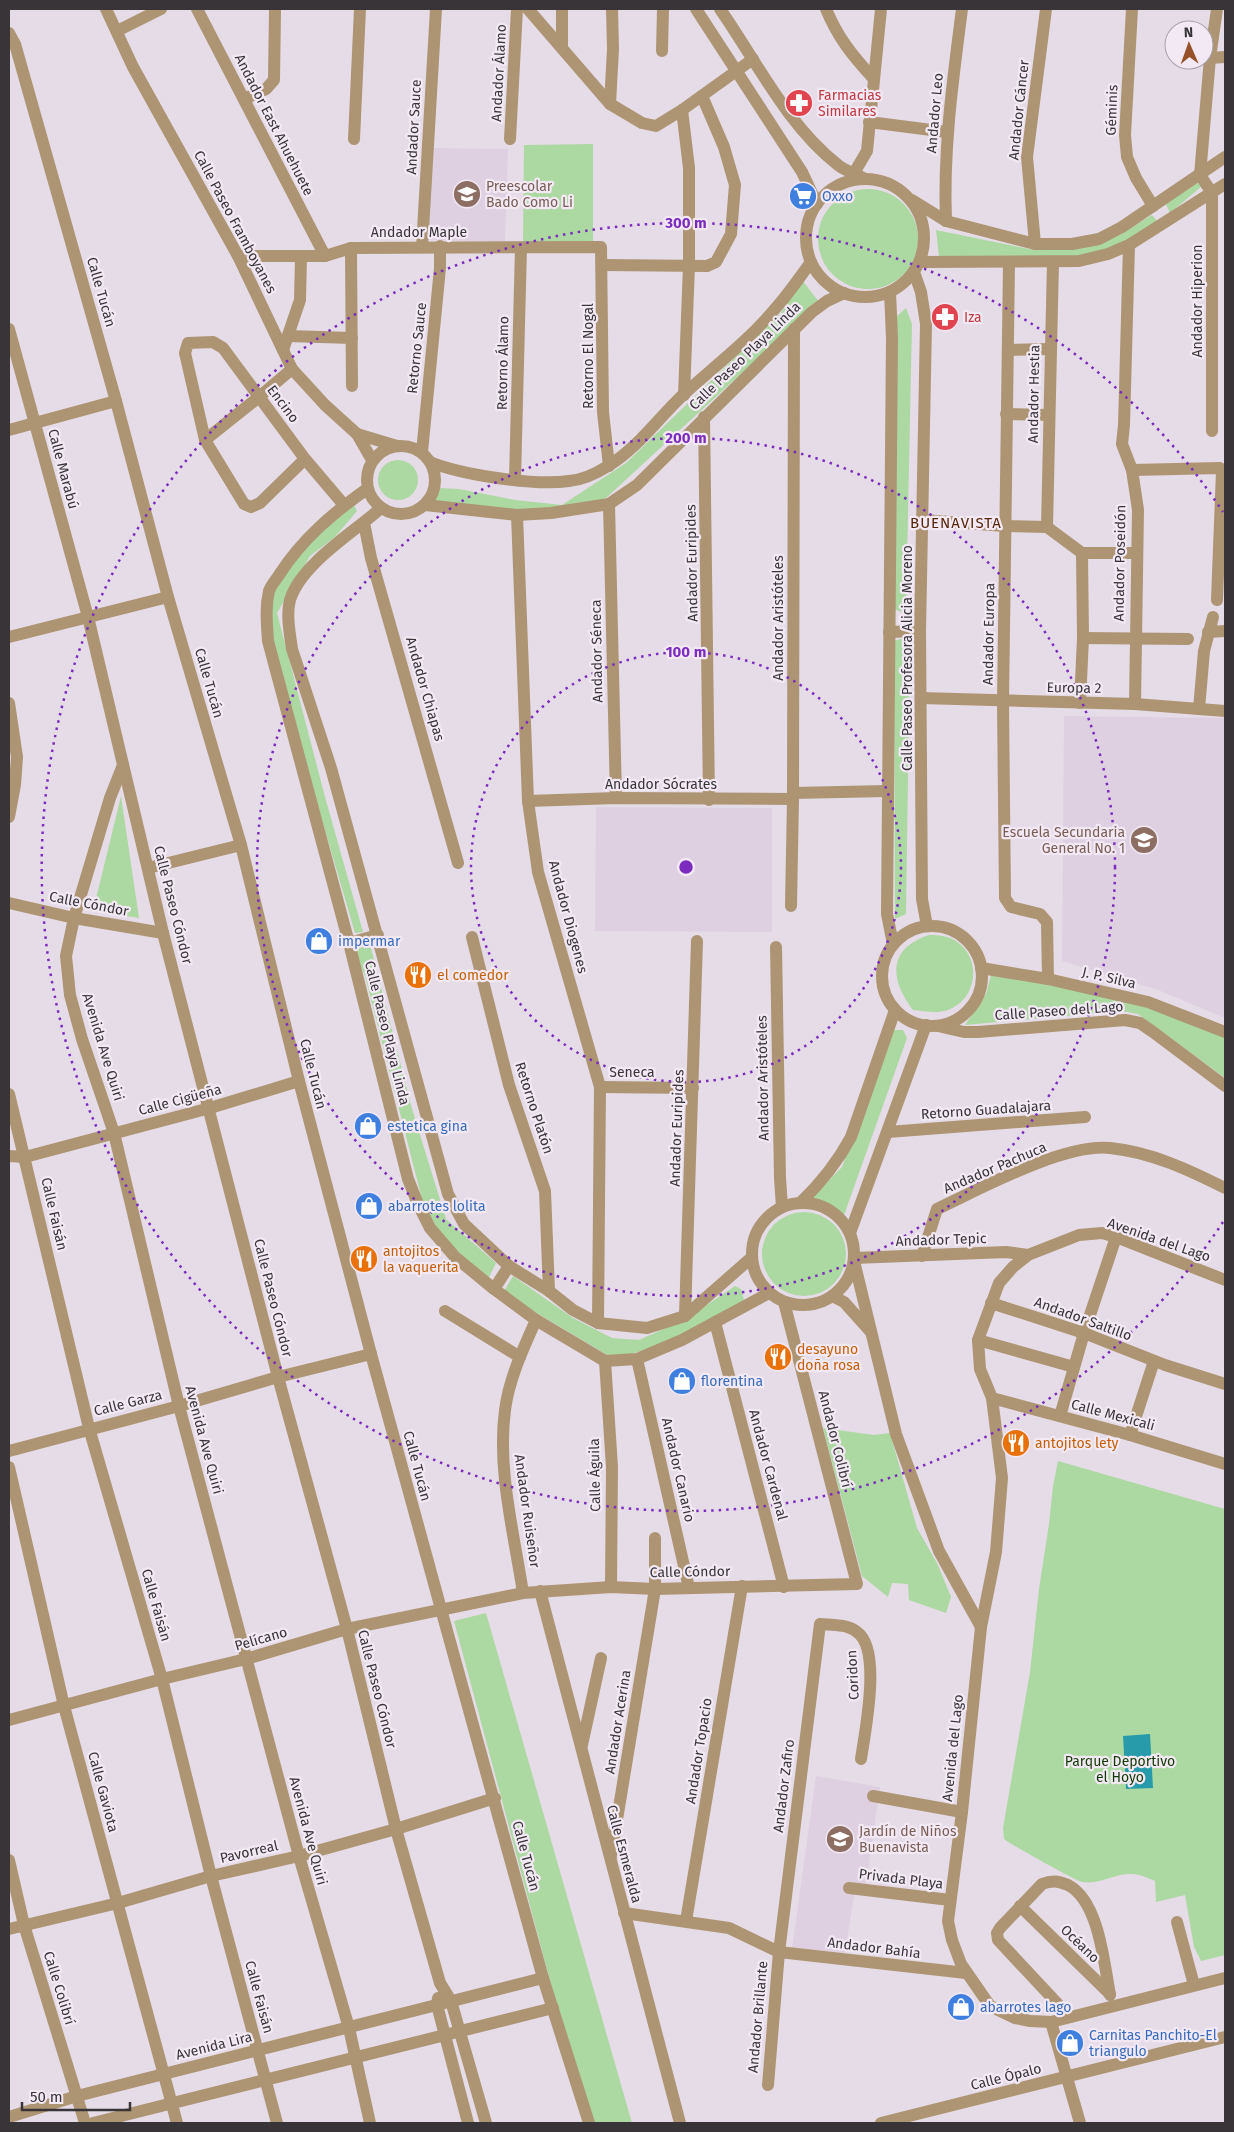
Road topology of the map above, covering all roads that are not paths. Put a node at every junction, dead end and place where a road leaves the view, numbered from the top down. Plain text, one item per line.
1 (106, 9) edge
2 (161, 9) edge
3 (197, 9) edge
4 (275, 9) edge
5 (360, 9) edge
6 (436, 9) edge
7 (517, 9) edge
8 (528, 9) edge
9 (562, 9) edge
10 (612, 9) edge
11 (663, 9) edge
12 (696, 9) edge
13 (721, 9) edge
14 (826, 9) edge
15 (881, 9) edge
16 (962, 9) edge
17 (1046, 9) edge
18 (1132, 9) edge
19 (1217, 9) edge
20 (1214, 30) edge
21 (117, 31) junction
22 (9, 33) edge
23 (562, 48) junction
24 (662, 51) dead end
25 (753, 59) junction
26 (736, 70) junction
27 (1209, 70) edge
28 (873, 78) junction
29 (702, 96) junction
30 (244, 99) junction
31 (610, 104) junction
32 (682, 110) junction
33 (869, 122) junction
34 (947, 132) junction
35 (354, 139) dead end
36 (510, 139) dead end
37 (1225, 157) edge
38 (1200, 175) junction
39 (860, 176) junction
40 (1225, 184) edge
41 (1212, 193) junction
42 (911, 200) junction
43 (817, 204) junction
44 (1154, 206) junction
45 (946, 221) junction
46 (1035, 244) junction
47 (1129, 245) junction
48 (422, 246) junction
49 (440, 246) junction
50 (601, 247) joint
51 (351, 248) junction
52 (521, 248) junction
53 (238, 256) junction
54 (301, 256) junction
55 (325, 256) junction
56 (811, 262) junction
57 (1053, 262) junction
58 (1009, 263) junction
59 (603, 265) junction
60 (689, 265) junction
61 (917, 267) junction
62 (890, 292) junction
63 (844, 293) junction
64 (9, 329) edge
65 (794, 329) junction
66 (288, 336) junction
67 (352, 338) junction
68 (1050, 349) junction
69 (283, 350) junction
70 (1008, 350) junction
71 (292, 369) junction
72 (352, 386) dead end
73 (684, 395) junction
74 (259, 398) junction
75 (116, 401) junction
76 (1006, 414) junction
77 (1048, 415) junction
78 (704, 417) junction
79 (34, 423) junction
80 (9, 430) edge
81 (1212, 431) dead end
82 (357, 434) junction
83 (205, 440) junction
84 (397, 446) junction
85 (426, 457) junction
86 (305, 459) junction
87 (372, 460) junction
88 (609, 466) junction
89 (1132, 470) junction
90 (515, 479) junction
91 (367, 489) junction
92 (609, 504) junction
93 (344, 505) junction
94 (425, 505) junction
95 (380, 508) junction
96 (517, 515) junction
97 (923, 520) junction
98 (364, 523) junction
99 (1005, 526) junction
100 (1047, 527) junction
101 (1082, 553) junction
102 (1136, 553) junction
103 (168, 597) junction
104 (1217, 600) dead end
105 (88, 617) junction
106 (1213, 617) dead end
107 (920, 631) junction
108 (1225, 631) edge
109 (888, 632) junction
110 (1208, 632) junction
111 (9, 637) edge
112 (1083, 638) junction
113 (1134, 639) junction
114 (1188, 639) dead end
115 (921, 698) junction
116 (1003, 702) junction
117 (9, 703) edge
118 (1080, 704) junction
119 (1135, 704) junction
120 (1199, 709) junction
121 (1225, 711) edge
122 (123, 765) junction
123 (887, 791) junction
124 (793, 796) junction
125 (616, 798) junction
126 (709, 800) junction
127 (528, 801) junction
128 (9, 817) edge
129 (241, 846) junction
130 (458, 863) dead end
131 (148, 868) junction
132 (9, 903) edge
133 (791, 906) dead end
134 (74, 918) junction
135 (927, 926) junction
136 (164, 933) junction
137 (378, 935) junction
138 (472, 936) dead end
139 (697, 940) dead end
140 (349, 943) junction
141 (893, 944) junction
142 (776, 947) dead end
143 (981, 968) junction
144 (1048, 979) junction
145 (895, 1010) junction
146 (931, 1025) junction
147 (1225, 1032) edge
148 (299, 1081) junction
149 (1225, 1086) edge
150 (600, 1087) junction
151 (693, 1088) junction
152 (9, 1094) edge
153 (210, 1108) junction
154 (1086, 1117) dead end
155 (888, 1132) junction
156 (114, 1134) junction
157 (9, 1156) edge
158 (25, 1157) junction
159 (1225, 1188) edge
160 (800, 1203) junction
161 (782, 1207) junction
162 (850, 1233) junction
163 (1116, 1237) junction
164 (1028, 1255) junction
165 (922, 1256) junction
166 (751, 1258) junction
167 (854, 1260) junction
168 (509, 1266) junction
169 (1225, 1280) edge
170 (494, 1289) junction
171 (549, 1291) junction
172 (769, 1292) junction
173 (832, 1296) junction
174 (784, 1302) junction
175 (990, 1303) junction
176 (445, 1311) dead end
177 (685, 1316) junction
178 (536, 1320) junction
179 (715, 1322) junction
180 (598, 1323) junction
181 (871, 1332) junction
182 (1084, 1333) junction
183 (978, 1340) junction
184 (371, 1354) junction
185 (520, 1357) junction
186 (637, 1359) junction
187 (605, 1362) junction
188 (1160, 1363) junction
189 (1074, 1367) junction
190 (278, 1377) junction
191 (1225, 1384) edge
192 (992, 1398) junction
193 (179, 1406) junction
194 (1060, 1416) junction
195 (89, 1428) junction
196 (1130, 1435) junction
197 (9, 1451) edge
198 (1225, 1464) edge
199 (9, 1467) edge
200 (655, 1538) dead end
201 (857, 1584) joint
202 (742, 1586) junction
203 (784, 1586) junction
204 (611, 1587) junction
205 (690, 1588) junction
206 (655, 1589) junction
207 (524, 1592) junction
208 (540, 1592) junction
209 (441, 1609) junction
210 (820, 1624) joint
211 (981, 1627) junction
212 (346, 1629) junction
213 (601, 1658) dead end
214 (246, 1659) junction
215 (162, 1679) junction
216 (64, 1706) junction
217 (9, 1720) edge
218 (581, 1749) junction
219 (861, 1759) dead end
220 (873, 1796) dead end
221 (495, 1798) junction
222 (962, 1812) junction
223 (396, 1829) junction
224 (299, 1856) junction
225 (9, 1860) edge
226 (610, 1860) junction
227 (211, 1876) junction
228 (849, 1888) dead end
229 (950, 1900) junction
230 (118, 1903) junction
231 (1020, 1906) junction
232 (624, 1913) junction
233 (686, 1921) junction
234 (1177, 1922) dead end
235 (24, 1925) junction
236 (9, 1929) edge
237 (779, 1952) junction
238 (966, 1973) junction
239 (544, 1978) junction
240 (1225, 1978) edge
241 (440, 1983) junction
242 (1194, 1985) junction
243 (451, 2001) junction
244 (1112, 2001) junction
245 (437, 2005) junction
246 (553, 2008) junction
247 (1070, 2016) junction
248 (1051, 2022) junction
249 (349, 2028) junction
250 (460, 2031) junction
251 (444, 2035) junction
252 (1225, 2037) edge
253 (258, 2050) junction
254 (355, 2057) junction
255 (164, 2074) junction
256 (1066, 2077) junction
257 (266, 2080) junction
258 (768, 2085) dead end
259 (77, 2096) junction
260 (172, 2103) junction
261 (9, 2117) edge
262 (85, 2123) edge
263 (92, 2123) edge
264 (177, 2123) edge
265 (277, 2123) edge
266 (370, 2123) edge
267 (468, 2123) edge
268 (486, 2123) edge
269 (589, 2123) edge
270 (680, 2123) edge
271 (881, 2123) edge
272 (1080, 2123) edge

1 - 21 street, Calle Paseo Framboyanes
2 - 21 street
3 - 30 street, Andador East Ahuehuete
4 - 30 street
5 - 35 street
6 - 48 street, Andador Sauce
7 - 36 street, Andador Álamo
8 - 23 street
9 - 23 street
10 - 31 street
11 - 24 street
12 - 26 street
13 - 25 street
14 - 28 street
15 - 28 street
16 - 34 street, Andador Leo
17 - 46 street, Andador Cáncer
18 - 44 street, Géminis
19 - 20 street
21 - 53 street, Calle Paseo Framboyanes
22 - 75 street, Calle Tucán
23 - 31 street
25 - 26 street
25 - 39 street
26 - 29 street
26 - 43 street
27 - 38 street
28 - 33 street
29 - 32 street
29 - 60 street
30 - 55 street, Andador East Ahuehuete
31 - 32 street
32 - 60 street
33 - 34 street
33 - 39 street
34 - 45 street, Andador Leo
37 - 38 street
38 - 41 street
38 - 44 street
39 - 42 street
39 - 43 street
40 - 41 street
41 - 47 street
41 - 81 street, Andador Hiperion
42 - 45 street
42 - 61 street
43 - 56 street
44 - 46 street
45 - 46 street
47 - 57 street
47 - 89 street, Andador Poseidón
48 - 49 street, Andador Maple
48 - 51 street, Andador Maple
49 - 52 street, Andador Maple
49 - 85 street, Retorno Sauce
50 - 52 street, Andador Maple
50 - 59 street, Retorno El Nogal
51 - 55 street, Andador Maple
51 - 67 street
52 - 90 street, Retorno Álamo
53 - 54 street, Andador Maple
53 - 69 street, Calle Paseo Framboyanes
54 - 55 street, Andador Maple
54 - 66 street
56 - 63 street
56 - 73 street, Calle Paseo Playa Linda
57 - 58 street
57 - 68 street, Andador Hestia
58 - 61 street
58 - 70 street, Andador Europa
59 - 60 street
59 - 88 street, Retorno El Nogal
60 - 73 street
61 - 62 street
61 - 97 street, Calle Paseo Profesora Alicia Moreno
62 - 63 street
62 - 109 street, Calle Paseo Profesora Alicia Moreno
63 - 65 street, Calle Paseo Playa Linda
64 - 79 street, Calle Marabú
65 - 78 street, Calle Paseo Playa Linda
65 - 124 street, Andador Aristóteles
66 - 67 street
66 - 69 street
67 - 72 street
68 - 70 street
68 - 77 street, Andador Hestia
69 - 71 street, Calle Paseo Framboyanes
70 - 76 street, Andador Europa
71 - 74 street
71 - 82 street, Calle Paseo Framboyanes
73 - 88 street, Calle Paseo Playa Linda
74 - 83 street
74 - 83 street, Encino
74 - 86 street, Encino
75 - 79 street
75 - 103 street, Calle Tucán
76 - 77 street
76 - 99 street, Andador Europa
77 - 100 street, Andador Hestia
78 - 92 street, Calle Paseo Playa Linda
78 - 126 street, Andador Euripides
79 - 80 street
79 - 105 street, Calle Marabú
82 - 84 street, Calle Paseo Framboyanes
82 - 87 street, Calle Paseo Framboyanes
83 - 86 street
84 - 85 street
84 - 87 street
85 - 90 street, Calle Paseo Playa Linda
85 - 94 street
86 - 93 street, Encino
87 - 91 street
88 - 90 street, Calle Paseo Playa Linda
89 - 102 street, Andador Poseidón
89 - 104 street
91 - 93 street, Calle Paseo Playa Linda
91 - 95 street
92 - 96 street, Calle Paseo Playa Linda
92 - 125 street, Andador Séneca
93 - 140 street, Calle Paseo Playa Linda
94 - 95 street
94 - 96 street, Calle Paseo Playa Linda
95 - 98 street, Calle Paseo Playa Linda
96 - 127 street, Andador Diogenes
97 - 99 street
97 - 107 street, Calle Paseo Profesora Alicia Moreno
98 - 130 street, Andador Chiapas
98 - 137 street, Calle Paseo Playa Linda
99 - 100 street
99 - 116 street, Andador Europa
100 - 101 street
101 - 102 street
101 - 112 street
102 - 113 street, Andador Poseidón
103 - 105 street
103 - 129 street, Calle Tucán
105 - 111 street
105 - 122 street, Calle Paseo Cóndor
106 - 110 street
107 - 109 street
107 - 115 street, Calle Paseo Profesora Alicia Moreno
108 - 110 street
109 - 123 street, Calle Paseo Profesora Alicia Moreno
110 - 120 street
112 - 113 street
112 - 118 street
113 - 114 street
113 - 119 street, Andador Poseidón
115 - 116 street, Europa 2
115 - 135 street, Calle Paseo Profesora Alicia Moreno
116 - 118 street, Europa 2
116 - 144 street, Andador Europa
117 - 128 street
118 - 119 street, Europa 2
119 - 120 street, Europa 2
120 - 121 street, Europa 2
122 - 131 street, Calle Paseo Cóndor
122 - 134 street, Avenida Ave Quiri
123 - 124 street, Andador Sócrates
123 - 141 street, Calle Paseo Profesora Alicia Moreno
124 - 126 street, Andador Sócrates
124 - 133 street, Andador Aristóteles
125 - 126 street, Andador Sócrates
125 - 127 street, Andador Sócrates
127 - 150 street, Andador Diogenes
129 - 131 street
129 - 148 street, Calle Tucán
131 - 136 street, Calle Paseo Cóndor
132 - 134 street, Calle Cóndor
134 - 136 street, Calle Cóndor
134 - 156 street, Avenida Ave Quiri
135 - 141 street
135 - 143 street
136 - 153 street, Calle Paseo Cóndor
137 - 140 street
137 - 168 street, Calle Paseo Playa Linda
138 - 171 street, Retorno Platón
139 - 151 street, Andador Euripides
140 - 170 street, Calle Paseo Playa Linda
141 - 145 street
142 - 161 street, Andador Aristóteles
143 - 144 street, J. P. Silva
143 - 146 street
144 - 147 street, J. P. Silva
145 - 146 street
145 - 160 street
146 - 149 street, Calle Paseo del Lago
146 - 155 street
148 - 153 street, Calle Cigüeña
148 - 184 street, Calle Tucán
150 - 151 street, Seneca
150 - 180 street, Andador Diogenes
151 - 177 street, Andador Euripides
152 - 158 street, Calle Faisán
153 - 156 street, Calle Cigüeña
153 - 190 street, Calle Paseo Cóndor
154 - 155 street, Retorno Guadalajara
155 - 162 street
156 - 158 street, Calle Cigüeña
156 - 193 street, Avenida Ave Quiri
157 - 158 street, Calle Cigüeña
158 - 195 street, Calle Faisán
159 - 165 street, Andador Pachuca
160 - 161 street
160 - 162 street
161 - 166 street
162 - 167 street
163 - 164 street, Avenida del Lago
163 - 169 street, Avenida del Lago
163 - 182 street
164 - 165 street, Andador Tepic
164 - 175 street, Avenida del Lago
165 - 167 street, Andador Tepic
166 - 172 street
166 - 177 street, Calle Paseo Playa Linda
167 - 173 street
167 - 181 street
168 - 170 street
168 - 171 street, Calle Paseo Playa Linda
170 - 178 street, Calle Paseo Playa Linda
171 - 180 street, Calle Paseo Playa Linda
172 - 174 street
172 - 179 street
173 - 174 street
173 - 181 street
174 - 201 street, Andador Colibrí
175 - 182 street, Andador Saltillo
175 - 183 street, Avenida del Lago
176 - 185 street
177 - 180 street, Calle Paseo Playa Linda
178 - 185 street, Andador Ruiseñor
178 - 187 street, Calle Paseo Playa Linda
179 - 186 street
179 - 203 street, Andador Cardenal
181 - 211 street
182 - 188 street, Andador Saltillo
182 - 189 street
183 - 189 street
183 - 192 street, Avenida del Lago
184 - 190 street, Calle Garza
184 - 209 street, Calle Tucán
185 - 207 street, Andador Ruiseñor
186 - 187 street
186 - 205 street, Andador Canario
187 - 204 street, Calle Águila
188 - 191 street, Andador Saltillo
188 - 196 street
189 - 194 street
190 - 193 street, Calle Garza
190 - 212 street, Calle Paseo Cóndor
192 - 194 street, Calle Mexicali
192 - 211 street, Avenida del Lago
193 - 195 street, Calle Garza
193 - 214 street, Avenida Ave Quiri
194 - 196 street, Calle Mexicali
195 - 197 street, Calle Garza
195 - 215 street, Calle Faisán
196 - 198 street, Calle Mexicali
199 - 216 street, Calle Gaviota
200 - 206 street, Andador Acerina
201 - 203 street, Calle Cóndor
202 - 203 street, Calle Cóndor
202 - 205 street, Calle Cóndor
202 - 233 street, Andador Topacio
204 - 206 street, Calle Cóndor
204 - 208 street, Calle Cóndor
205 - 206 street, Calle Cóndor
206 - 226 street, Andador Acerina
207 - 208 street, Calle Cóndor
207 - 209 street, Pelícano
208 - 218 street, Calle Esmeralda
209 - 212 street, Pelícano
209 - 221 street, Calle Tucán
210 - 219 street, Coridon
210 - 237 street, Andador Zafiro
211 - 222 street, Avenida del Lago
212 - 214 street, Pelícano
212 - 223 street, Calle Paseo Cóndor
213 - 218 street
214 - 215 street, Pelícano
214 - 224 street, Avenida Ave Quiri
215 - 216 street, Pelícano
215 - 227 street, Calle Faisán
216 - 217 street, Pelícano
216 - 230 street, Calle Gaviota
218 - 226 street, Calle Esmeralda
220 - 222 street
221 - 223 street, Pavorreal
221 - 239 street, Calle Tucán
222 - 229 street, Avenida del Lago
223 - 224 street, Pavorreal
223 - 241 street, Calle Paseo Cóndor
224 - 227 street, Pavorreal
224 - 249 street, Avenida Ave Quiri
225 - 235 street, Calle Colibrí
226 - 232 street, Calle Esmeralda
227 - 230 street, Pavorreal
227 - 253 street, Calle Faisán
228 - 229 street, Privada Playa
229 - 238 street, Avenida del Lago
230 - 235 street, Pavorreal
230 - 255 street, Calle Gaviota
231 - 244 street, Océano
231 - 244 street
231 - 247 street
232 - 233 street, Andador Bahía
232 - 270 street, Calle Esmeralda
233 - 237 street, Andador Bahía
234 - 242 street
235 - 236 street, Pavorreal
235 - 259 street, Calle Colibrí
237 - 238 street, Andador Bahía
237 - 258 street, Andador Brillante
238 - 248 street, Avenida del Lago
239 - 243 street, Avenida Lira
239 - 246 street, Calle Tucán
240 - 242 street, Avenida del Lago
241 - 243 street, Calle Paseo Cóndor
241 - 245 street, Calle Paseo Cóndor
242 - 244 street, Avenida del Lago
243 - 245 street, Avenida Lira
243 - 250 street, Calle Paseo Cóndor
244 - 247 street, Avenida del Lago
245 - 249 street, Avenida Lira
245 - 251 street, Calle Paseo Cóndor
246 - 250 street
246 - 269 street, Calle Tucán
247 - 248 street, Avenida del Lago
248 - 256 street
249 - 253 street, Avenida Lira
249 - 254 street, Avenida Ave Quiri
250 - 251 street
250 - 268 street, Calle Paseo Cóndor
251 - 254 street
251 - 267 street, Calle Paseo Cóndor
252 - 256 street, Calle Ópalo
253 - 255 street, Avenida Lira
253 - 257 street, Calle Faisán
254 - 257 street
254 - 266 street, Avenida Ave Quiri
255 - 259 street, Avenida Lira
255 - 260 street, Calle Gaviota
256 - 271 street, Calle Ópalo
256 - 272 street
257 - 260 street
257 - 265 street, Calle Faisán
259 - 261 street, Avenida Lira
259 - 262 street, Calle Colibrí
260 - 263 street
260 - 264 street, Calle Gaviota

